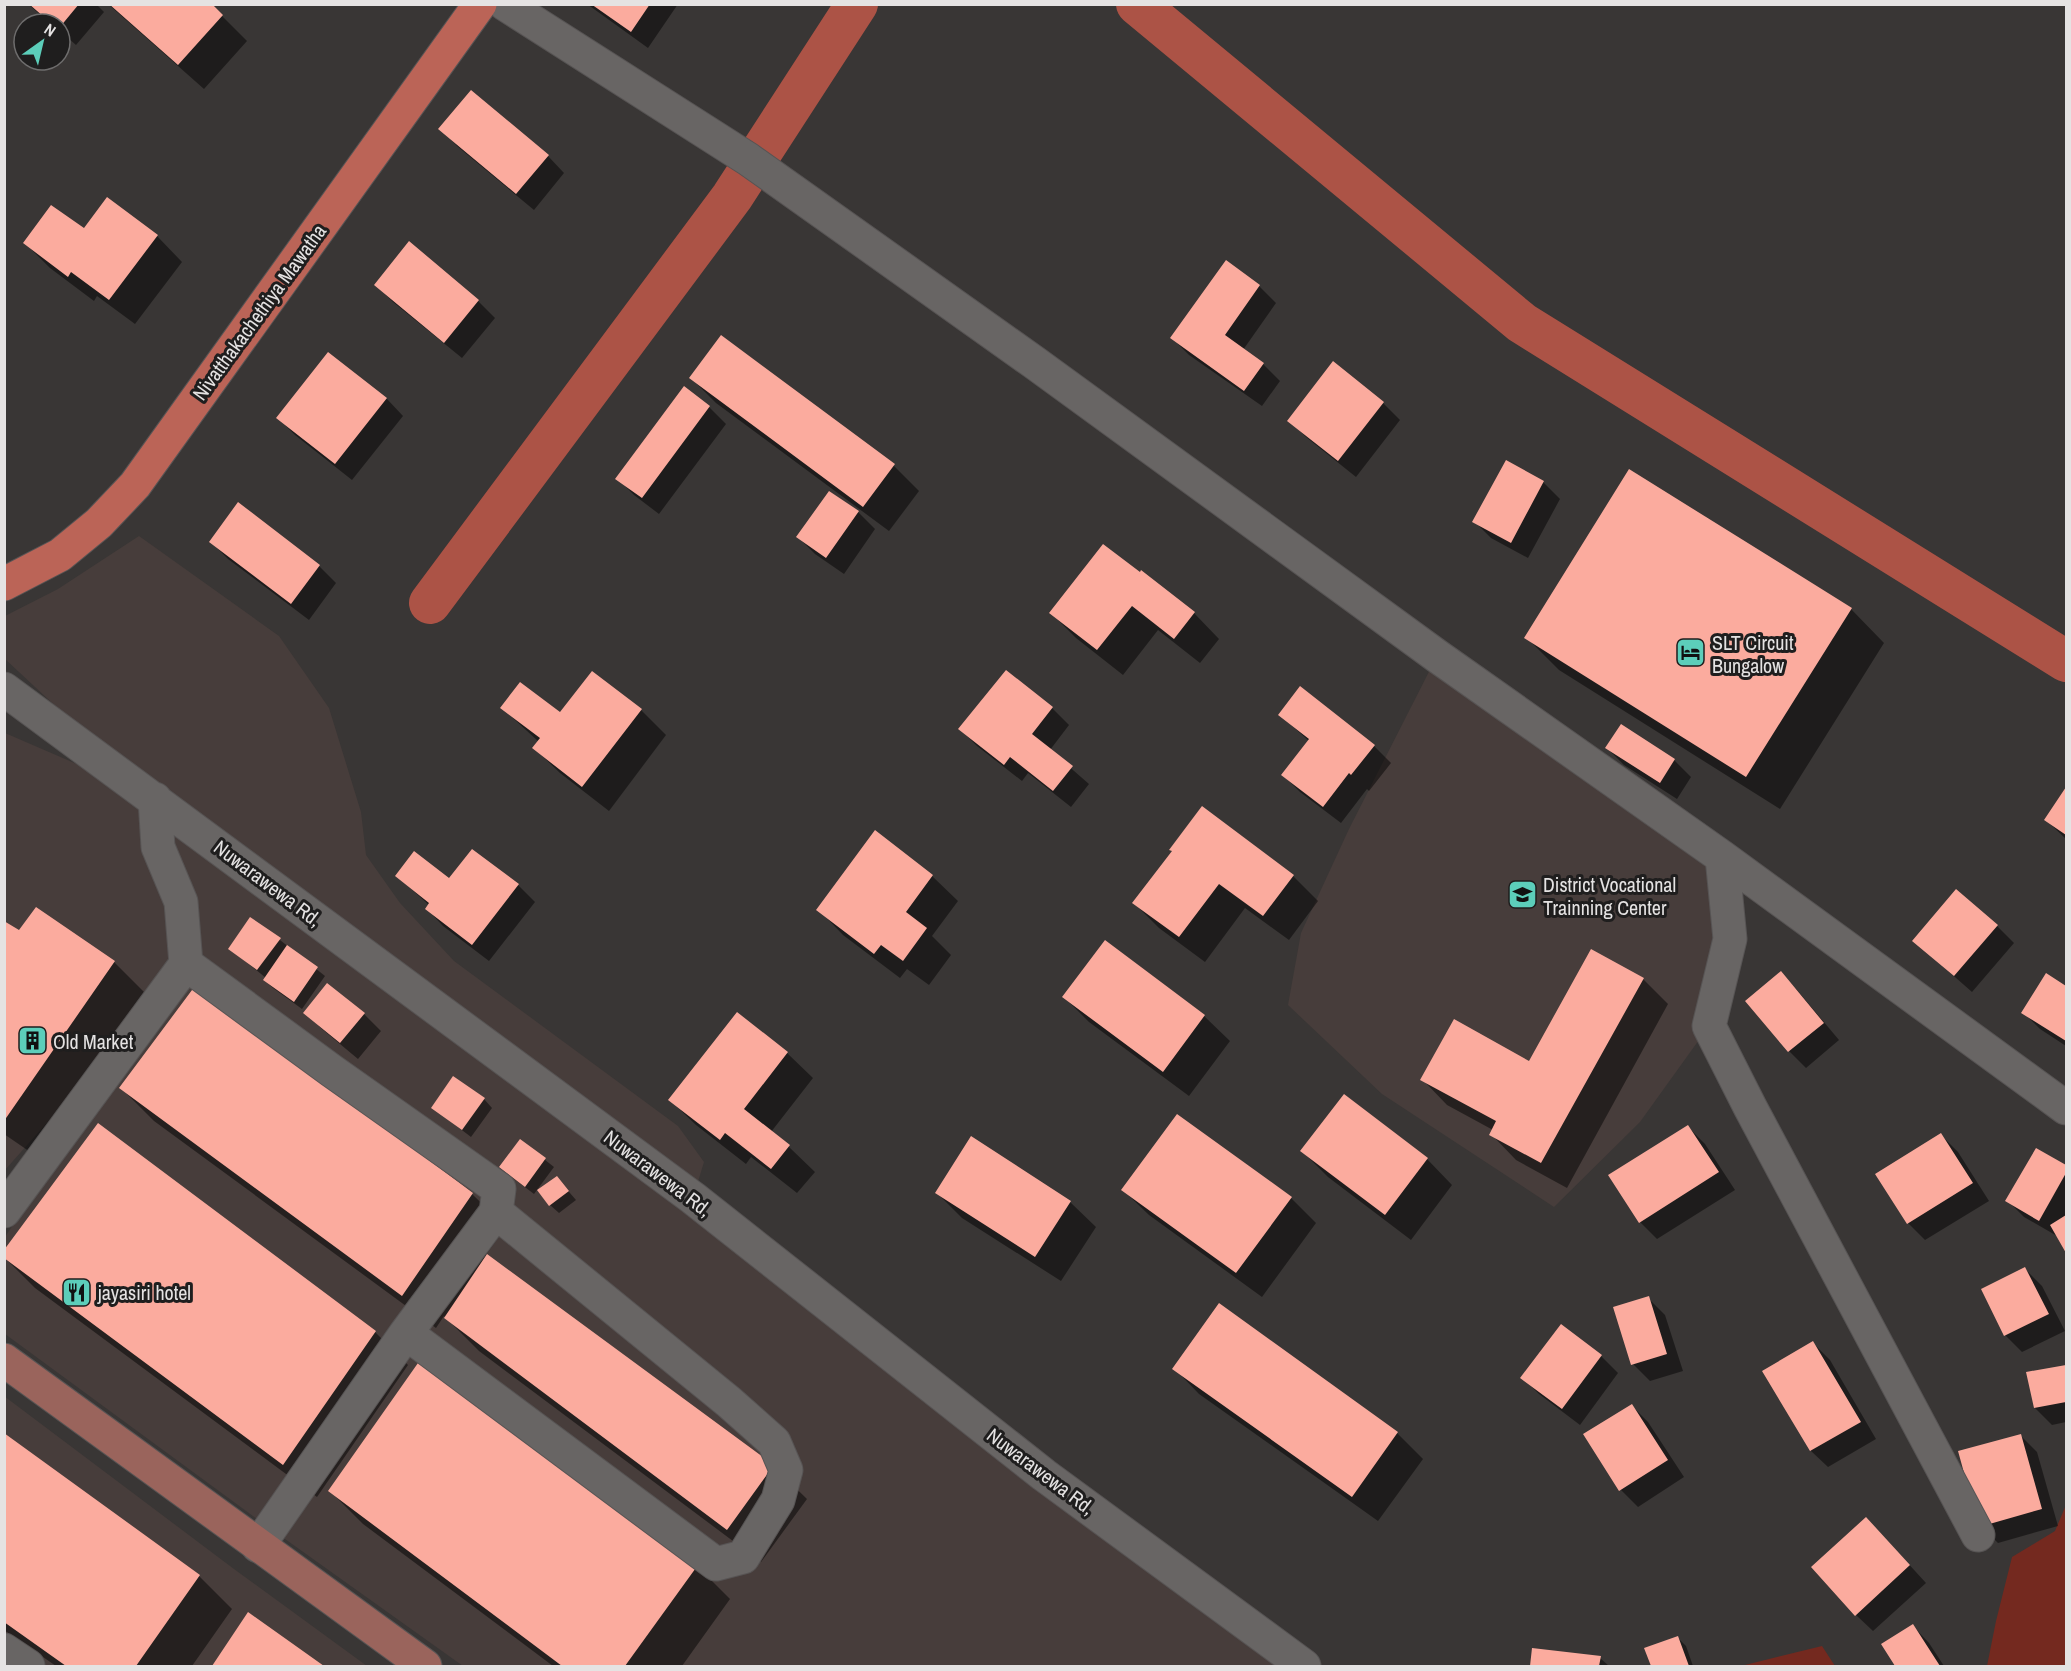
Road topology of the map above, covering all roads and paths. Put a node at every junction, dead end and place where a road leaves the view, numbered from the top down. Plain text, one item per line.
1 (480, 4) edge
2 (505, 4) edge
3 (4, 585) edge
4 (4, 689) edge
5 (155, 799) junction
6 (1722, 857) junction
7 (186, 964) junction
8 (2067, 1108) edge
9 (4, 1210) edge
10 (496, 1212) junction
11 (406, 1333) junction
12 (4, 1360) edge
13 (1978, 1536) dead end
14 (258, 1546) junction
15 (4, 1650) edge
16 (28, 1666) edge
17 (425, 1666) edge
18 (1304, 1666) edge

1 - 3 highway, Nivatthakachethiya Mawatha
2 - 6 street
4 - 5 street, Nuwarawewa Rd,
5 - 7 street
5 - 18 street, Nuwarawewa Rd,
6 - 8 street
6 - 13 street
7 - 9 street
7 - 10 street
10 - 11 street
10 - 11 street
11 - 14 street
12 - 14 main road
14 - 17 main road
15 - 16 street

